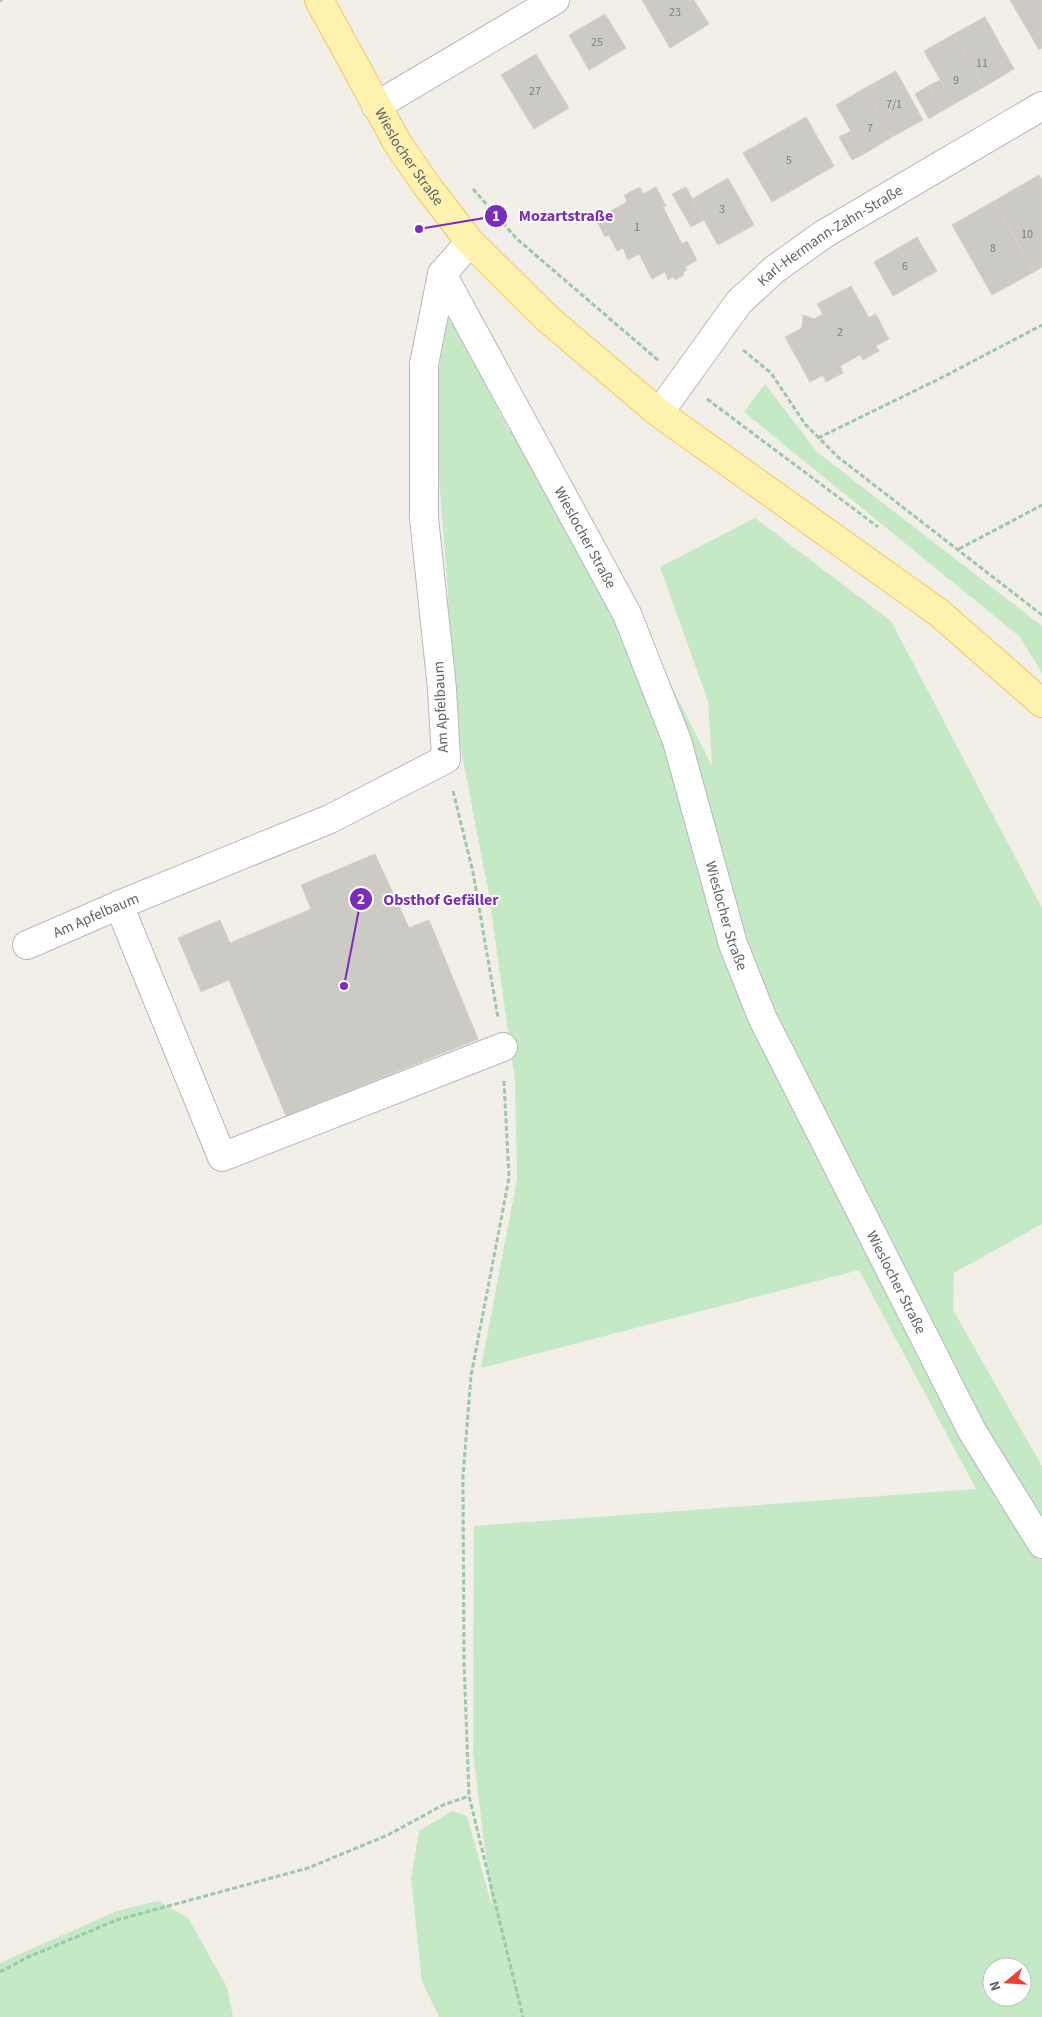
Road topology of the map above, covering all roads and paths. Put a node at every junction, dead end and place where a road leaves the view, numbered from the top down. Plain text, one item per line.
1 (319, 0) edge
2 (555, 0) edge
3 (376, 106) junction
4 (1042, 106) edge
5 (471, 188) dead end
6 (470, 242) junction
7 (442, 274) junction
8 (1042, 325) edge
9 (718, 330) junction
10 (682, 380) junction
11 (659, 413) junction
12 (818, 438) junction
13 (1042, 505) edge
14 (959, 550) junction
15 (1042, 615) edge
16 (1042, 702) edge
17 (446, 759) junction
18 (119, 905) junction
19 (27, 945) dead end
20 (503, 1047) junction
21 (1042, 1544) edge
22 (469, 1796) junction
23 (0, 1972) edge
24 (523, 2017) edge

1 - 3 main road, Wieslocher Straße
2 - 3 street
3 - 6 main road, Wieslocher Straße
4 - 9 street, Karl-Hermann-Zahn-Straße
5 - 10 path
6 - 7 street, Am Apfelbaum
6 - 11 main road, Wieslocher Straße
7 - 17 street, Am Apfelbaum
7 - 21 street, Wieslocher Straße
8 - 12 path
9 - 10 street, Karl-Hermann-Zahn-Straße
9 - 12 path
10 - 11 street, Karl-Hermann-Zahn-Straße
11 - 16 main road, Wieslocher Straße
12 - 14 path
13 - 14 path
14 - 15 path
17 - 18 street, Am Apfelbaum
17 - 20 path
18 - 19 street, Am Apfelbaum
18 - 20 street
20 - 22 path
22 - 23 path
22 - 24 path

